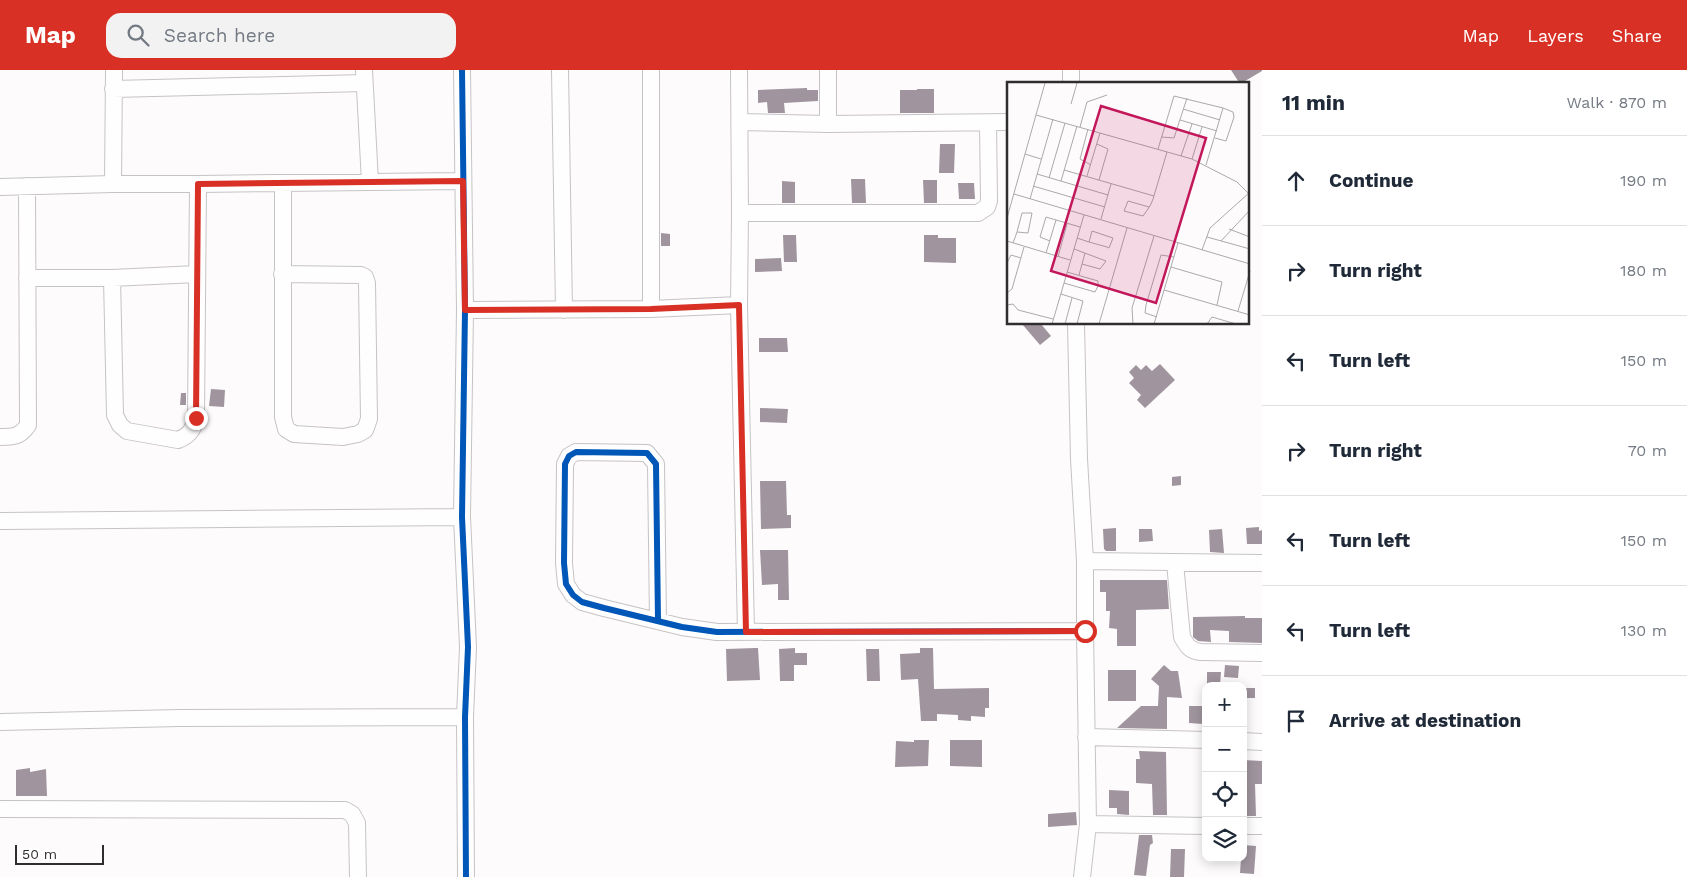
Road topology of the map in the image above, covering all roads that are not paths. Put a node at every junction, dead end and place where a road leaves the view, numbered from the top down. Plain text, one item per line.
1 (114, 70) edge
2 (462, 70) edge
3 (560, 70) edge
4 (651, 70) edge
5 (739, 70) edge
6 (828, 70) edge
7 (364, 77) edge
8 (113, 89) junction
9 (740, 122) junction
10 (1007, 122) edge
11 (988, 123) junction
12 (828, 124) junction
13 (463, 181) junction
14 (370, 182) junction
15 (113, 184) junction
16 (198, 184) junction
17 (283, 184) junction
18 (27, 186) junction
19 (0, 187) edge
20 (740, 213) junction
21 (197, 274) junction
22 (282, 274) junction
23 (26, 278) junction
24 (112, 278) junction
25 (739, 305) junction
26 (651, 309) junction
27 (465, 310) junction
28 (564, 310) junction
29 (1076, 325) edge
30 (0, 437) edge
31 (462, 517) junction
32 (0, 521) edge
33 (1086, 561) junction
34 (1176, 563) junction
35 (1262, 563) edge
36 (658, 621) junction
37 (1085, 631) junction
38 (746, 632) junction
39 (1262, 653) edge
40 (465, 717) junction
41 (0, 722) edge
42 (1086, 737) junction
43 (1202, 740) edge
44 (1247, 741) edge
45 (1262, 742) edge
46 (0, 810) edge
47 (1088, 824) junction
48 (1202, 826) edge
49 (1247, 826) edge
50 (1262, 826) edge
51 (358, 877) edge
52 (466, 877) edge
53 (1082, 877) edge

1 - 8 street
2 - 13 street
3 - 28 street
4 - 26 street
5 - 9 street
6 - 12 street
7 - 8 street
7 - 14 street
8 - 15 street
9 - 12 street
9 - 20 street
10 - 11 street
11 - 12 street
11 - 20 street
13 - 14 street
13 - 27 street
14 - 17 street
15 - 16 street
15 - 18 street
16 - 17 street
16 - 21 street
17 - 22 street
18 - 19 street
18 - 23 street
20 - 25 street
21 - 24 street
21 - 24 street
22 - 22 street
23 - 24 street
23 - 30 street
25 - 26 street
25 - 38 street
26 - 28 street
27 - 28 street
27 - 31 street
29 - 33 street
31 - 32 street
31 - 40 street
33 - 34 street
33 - 37 street
34 - 35 street
34 - 39 street
36 - 36 street
36 - 38 street
37 - 38 street
37 - 42 street
40 - 41 street
40 - 52 street
42 - 43 street
42 - 47 street
44 - 45 street
46 - 51 street
47 - 48 street
47 - 53 street
49 - 50 street

